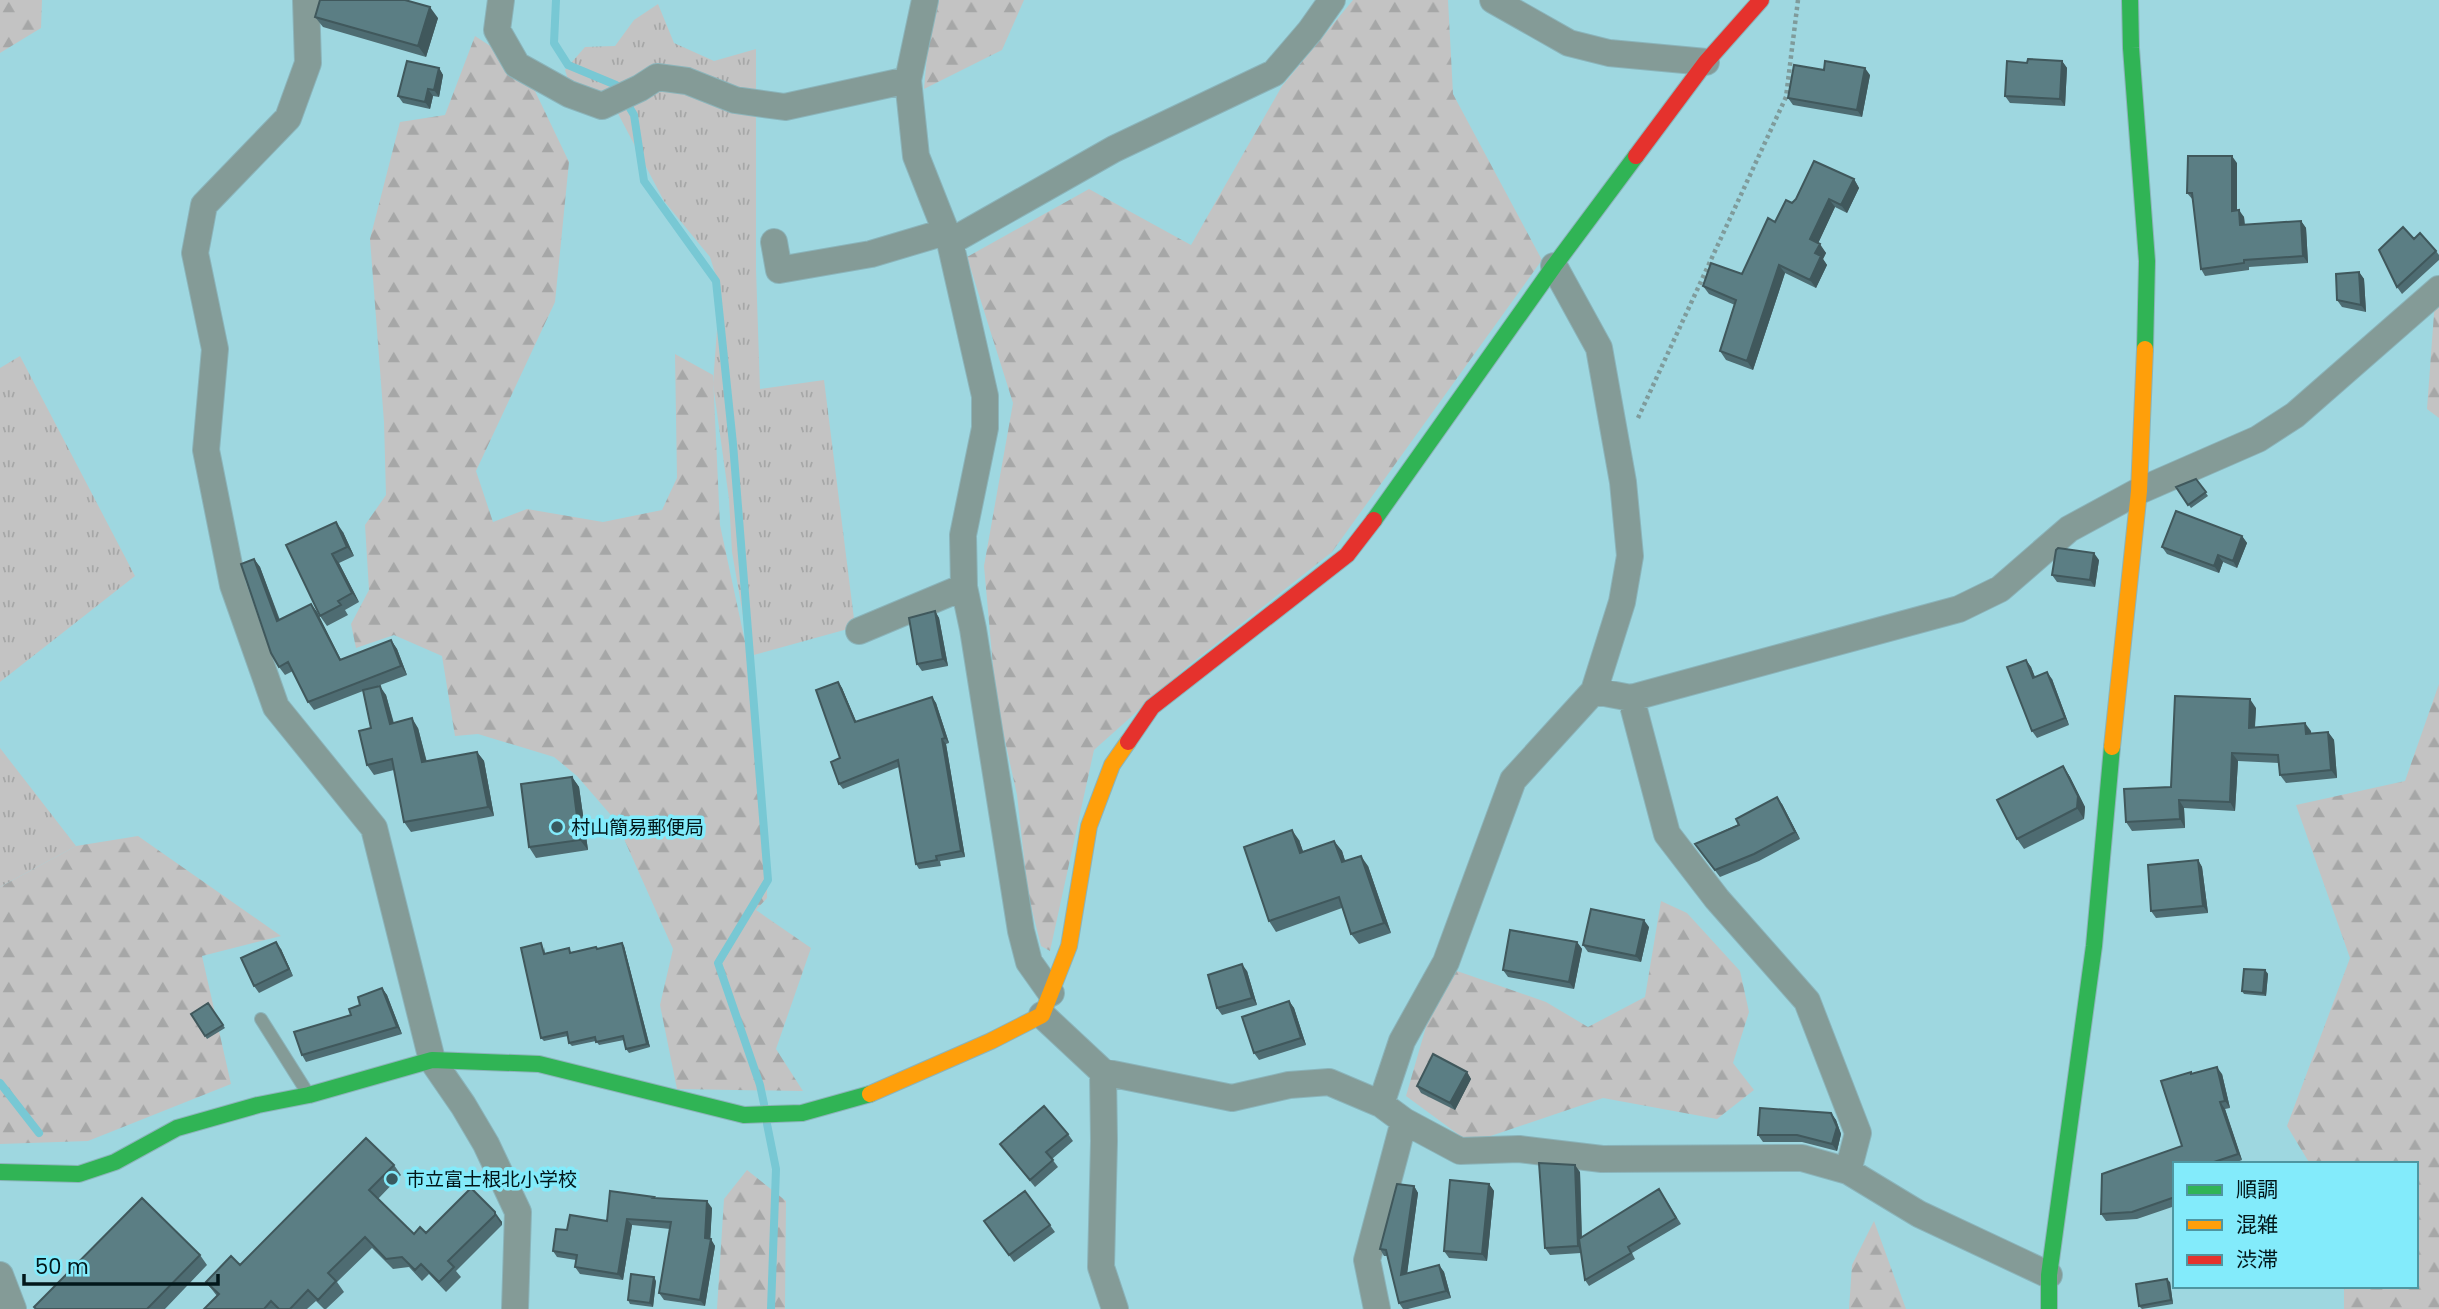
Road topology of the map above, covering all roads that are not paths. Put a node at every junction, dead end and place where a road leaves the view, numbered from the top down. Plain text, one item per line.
1 (306, 0) edge
2 (500, 0) edge
3 (925, 0) edge
4 (1332, 0) edge
5 (1493, 0) edge
6 (1761, 0) edge
7 (2130, 0) edge
8 (1706, 62) junction
9 (908, 80) junction
10 (947, 237) junction
11 (774, 242) dead end
12 (1554, 266) junction
13 (2439, 289) edge
14 (2139, 491) junction
15 (964, 587) junction
16 (859, 631) dead end
17 (1594, 691) junction
18 (1631, 698) junction
19 (1047, 1004) junction
20 (261, 1019) dead end
21 (432, 1060) junction
22 (1103, 1072) junction
23 (309, 1096) junction
24 (1381, 1104) junction
25 (1404, 1121) junction
26 (1847, 1171) junction
27 (0, 1172) edge
28 (0, 1275) edge
29 (2049, 1275) junction
30 (13, 1309) edge
31 (515, 1309) edge
32 (1115, 1309) edge
33 (1377, 1309) edge
34 (2049, 1309) edge

1 - 21 street
2 - 9 street
3 - 9 street
4 - 10 street
5 - 8 street
6 - 8 street
7 - 14 street
8 - 12 street
9 - 10 street
10 - 11 street
10 - 15 street
12 - 17 street
12 - 19 street
13 - 14 street
14 - 18 street
14 - 29 street
15 - 16 street
15 - 19 street
17 - 18 street
17 - 24 street
18 - 26 street
19 - 21 street
19 - 22 street
20 - 23 lane
21 - 23 street
21 - 31 street
22 - 24 street
22 - 32 street
23 - 27 street
24 - 25 street
25 - 26 street
25 - 33 street
26 - 29 street
28 - 30 street
29 - 34 street

